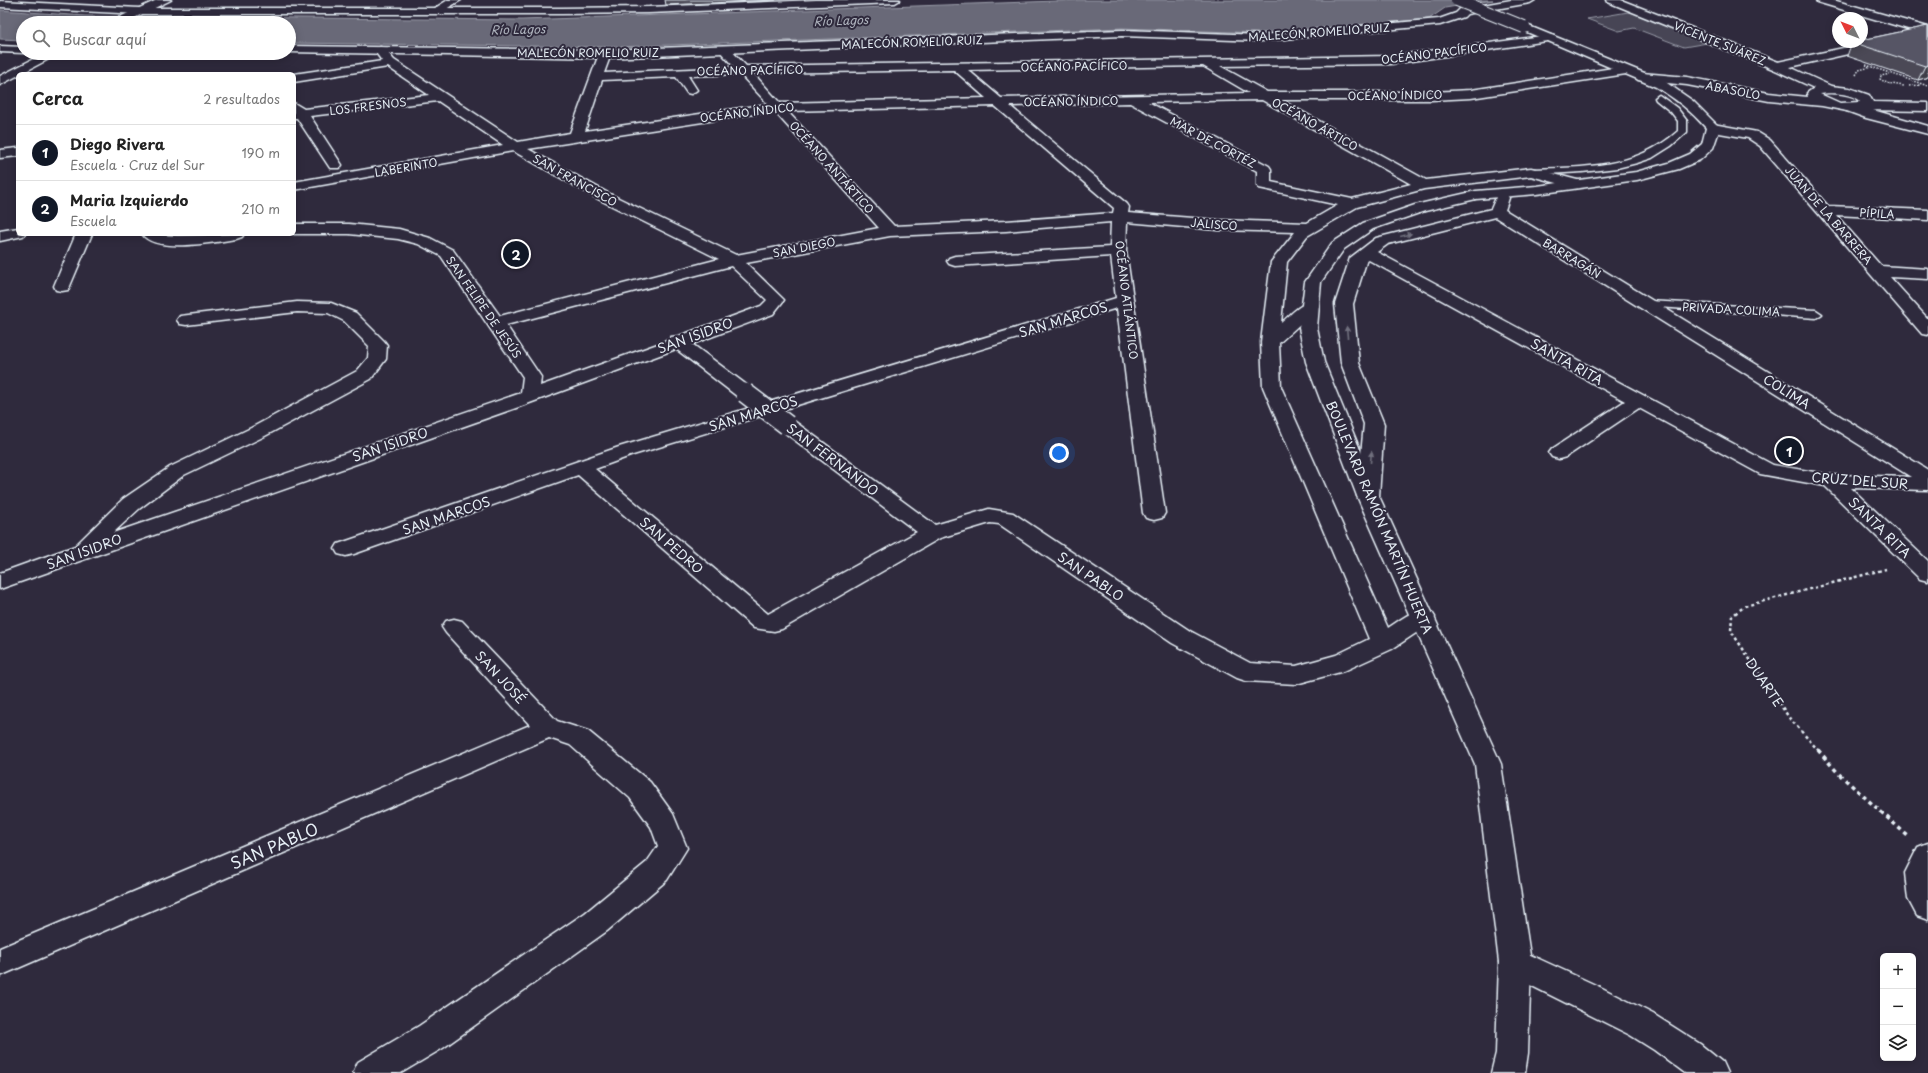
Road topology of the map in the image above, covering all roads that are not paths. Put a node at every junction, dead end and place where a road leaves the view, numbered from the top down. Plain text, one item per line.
1 (166, 0) edge
2 (456, 0) edge
3 (660, 0) edge
4 (894, 0) edge
5 (1457, 0) edge
6 (1530, 0) edge
7 (1612, 0) edge
8 (1821, 0) edge
9 (844, 1) edge
10 (0, 4) edge
11 (437, 10) junction
12 (649, 10) junction
13 (135, 13) junction
14 (129, 16) edge
15 (1928, 32) edge
16 (1550, 38) junction
17 (0, 48) edge
18 (16, 49) edge
19 (296, 49) edge
20 (724, 49) junction
21 (380, 50) junction
22 (605, 54) junction
23 (40, 60) edge
24 (390, 63) junction
25 (1206, 64) junction
26 (1777, 66) junction
27 (956, 67) junction
28 (742, 70) junction
29 (17, 72) edge
30 (679, 72) junction
31 (16, 73) edge
32 (1634, 74) junction
33 (597, 77) junction
34 (296, 78) edge
35 (0, 81) edge
36 (690, 90) dead end
37 (1825, 95) junction
38 (1264, 96) junction
39 (441, 97) junction
40 (1659, 98) dead end
41 (1133, 100) junction
42 (998, 102) junction
43 (777, 106) junction
44 (1864, 106) junction
45 (1849, 107) junction
46 (1928, 107) edge
47 (296, 112) edge
48 (1713, 128) junction
49 (1928, 130) edge
50 (576, 136) junction
51 (517, 148) junction
52 (16, 152) edge
53 (0, 154) edge
54 (336, 165) dead end
55 (1531, 172) junction
56 (1576, 184) junction
57 (1424, 185) junction
58 (296, 186) edge
59 (1503, 192) junction
60 (1352, 204) junction
61 (1825, 210) junction
62 (1497, 212) junction
63 (1928, 215) edge
64 (1119, 217) junction
65 (1309, 228) junction
66 (296, 229) edge
67 (890, 231) junction
68 (16, 233) edge
69 (0, 236) edge
70 (83, 236) edge
71 (154, 236) edge
72 (214, 236) edge
73 (1118, 251) junction
74 (1366, 252) junction
75 (734, 260) junction
76 (955, 261) dead end
77 (1878, 271) junction
78 (1928, 274) edge
79 (62, 286) dead end
80 (776, 300) joint
81 (1126, 300) junction
82 (1647, 304) junction
83 (1310, 307) junction
84 (1816, 314) dead end
85 (186, 320) dead end
86 (496, 322) junction
87 (1928, 330) edge
88 (677, 341) junction
89 (1270, 342) junction
90 (530, 396) junction
91 (1639, 400) junction
92 (1560, 453) dead end
93 (582, 468) junction
94 (1768, 470) joint
95 (1928, 479) edge
96 (1832, 481) junction
97 (1928, 484) edge
98 (1368, 496) junction
99 (1154, 513) dead end
100 (932, 533) junction
101 (346, 549) dead end
102 (79, 552) junction
103 (1928, 574) edge
104 (0, 581) edge
105 (1423, 617) junction
106 (762, 622) joint
107 (454, 627) dead end
108 (1383, 644) junction
109 (548, 728) junction
110 (1922, 849) edge
111 (1928, 907) edge
112 (3, 955) edge
113 (1514, 962) junction
114 (370, 1073) edge
115 (1508, 1073) edge
116 (1710, 1073) edge

1 - 13 street
2 - 11 street
3 - 12 street
4 - 9 street
5 - 16 street, bridge
6 - 20 street, MALECÓN ROMELIO RUIZ
7 - 26 street, VICENTE SUÁREZ
8 - 15 street
9 - 12 street
10 - 13 street
11 - 12 street
11 - 13 street
13 - 14 street
15 - 26 street
16 - 25 street, OCÉANO PACÍFICO
16 - 32 street
17 - 18 street
19 - 21 street, MALECÓN ROMELIO RUIZ
20 - 22 street, MALECÓN ROMELIO RUIZ
20 - 28 street, OCÉANO ANTÁRTICO
21 - 22 street, MALECÓN ROMELIO RUIZ
21 - 24 street, SAN FRANCISCO
22 - 33 street
23 - 29 street
24 - 34 street
24 - 39 street, SAN FRANCISCO
25 - 27 street, OCÉANO PACÍFICO
25 - 38 street, OCÉANO ÁRTICO
26 - 37 street, VICENTE SUÁREZ
27 - 28 street, OCÉANO PACÍFICO
27 - 42 street, OCÉANO ATLÁNTICO
28 - 30 street, OCÉANO PACÍFICO
28 - 43 street, OCÉANO ANTÁRTICO
30 - 33 street, OCÉANO PACÍFICO
30 - 36 street
31 - 35 street
32 - 37 street, ABASOLO
32 - 38 street, OCÉANO ÍNDICO
32 - 48 street
33 - 50 street
37 - 44 street
37 - 45 street
38 - 41 street, OCÉANO ÍNDICO
38 - 57 street, OCÉANO ÁRTICO
39 - 47 street, LOS FRESNOS
39 - 51 street, SAN FRANCISCO
40 - 55 lane
41 - 42 street, OCÉANO ÍNDICO
41 - 60 street, MAR DE CORTÉZ
42 - 43 street, OCÉANO ÍNDICO
42 - 64 street, OCÉANO ATLÁNTICO
43 - 50 street, OCÉANO ÍNDICO
43 - 67 street, OCÉANO ANTÁRTICO
44 - 45 street
44 - 46 street
45 - 49 street
47 - 54 street
48 - 56 street, BOULEVARD RAMÓN MARTÍN HUERTA
48 - 61 street, JUAN DE LA BARRERA
50 - 51 street, OCÉANO ÍNDICO
51 - 58 street, LABERINTO
51 - 75 street, SAN FRANCISCO
52 - 53 street
55 - 56 street
55 - 57 street
56 - 59 street, BOULEVARD RAMÓN MARTÍN HUERTA
57 - 60 street
59 - 62 street
59 - 83 street, BOULEVARD RAMÓN MARTÍN HUERTA
60 - 65 street
61 - 63 street, PÍPILA
61 - 77 street, JUAN DE LA BARRERA
74 -> 62 street
62 - 82 street, BARRAGÁN
64 - 65 street, JALISCO
64 - 67 street, SAN DIEGO
64 - 73 street, OCÉANO ATLÁNTICO
65 - 89 street
66 - 86 street, SAN FELIPE DE JESÚS
67 - 75 street, SAN DIEGO
68 - 69 street
70 - 79 street
71 - 72 street
73 - 76 street
73 - 81 street, OCÉANO ATLÁNTICO
74 - 91 street, SANTA RITA
98 -> 74 street
75 - 80 street, SAN FRANCISCO
75 - 86 street, SAN DIEGO
77 - 78 street
77 - 87 street, JUAN DE LA BARRERA
80 - 88 street, SAN ISIDRO
81 - 93 street, SAN MARCOS
81 - 99 street, OCÉANO ATLÁNTICO
82 - 84 lane, PRIVADA COLIMA
82 - 95 street, COLIMA
83 - 89 street
83 - 98 street, BOULEVARD RAMÓN MARTÍN HUERTA
85 - 102 street
86 - 90 street, SAN FELIPE DE JESÚS
88 - 90 street, SAN ISIDRO
88 - 100 street, SAN FERNANDO, bridge
89 - 108 street
90 - 102 street, SAN ISIDRO
91 - 92 street
91 - 94 street, SANTA RITA
93 - 101 street, SAN MARCOS
93 - 106 street, SAN PEDRO
94 - 96 street, CRUZ DEL SUR
96 - 97 street, CRUZ DEL SUR
96 - 103 street, SANTA RITA
98 - 105 street, BOULEVARD RAMÓN MARTÍN HUERTA
100 - 106 street, SAN PABLO
100 - 108 street, SAN PABLO
102 - 104 street, SAN ISIDRO
105 - 108 street, SAN PABLO
105 - 113 street, BOULEVARD RAMÓN MARTÍN HUERTA
107 - 109 street, SAN JOSÉ
109 - 112 street, SAN PABLO
109 - 114 street
110 - 111 street
113 - 115 street, BOULEVARD RAMÓN MARTÍN HUERTA
113 - 116 street

